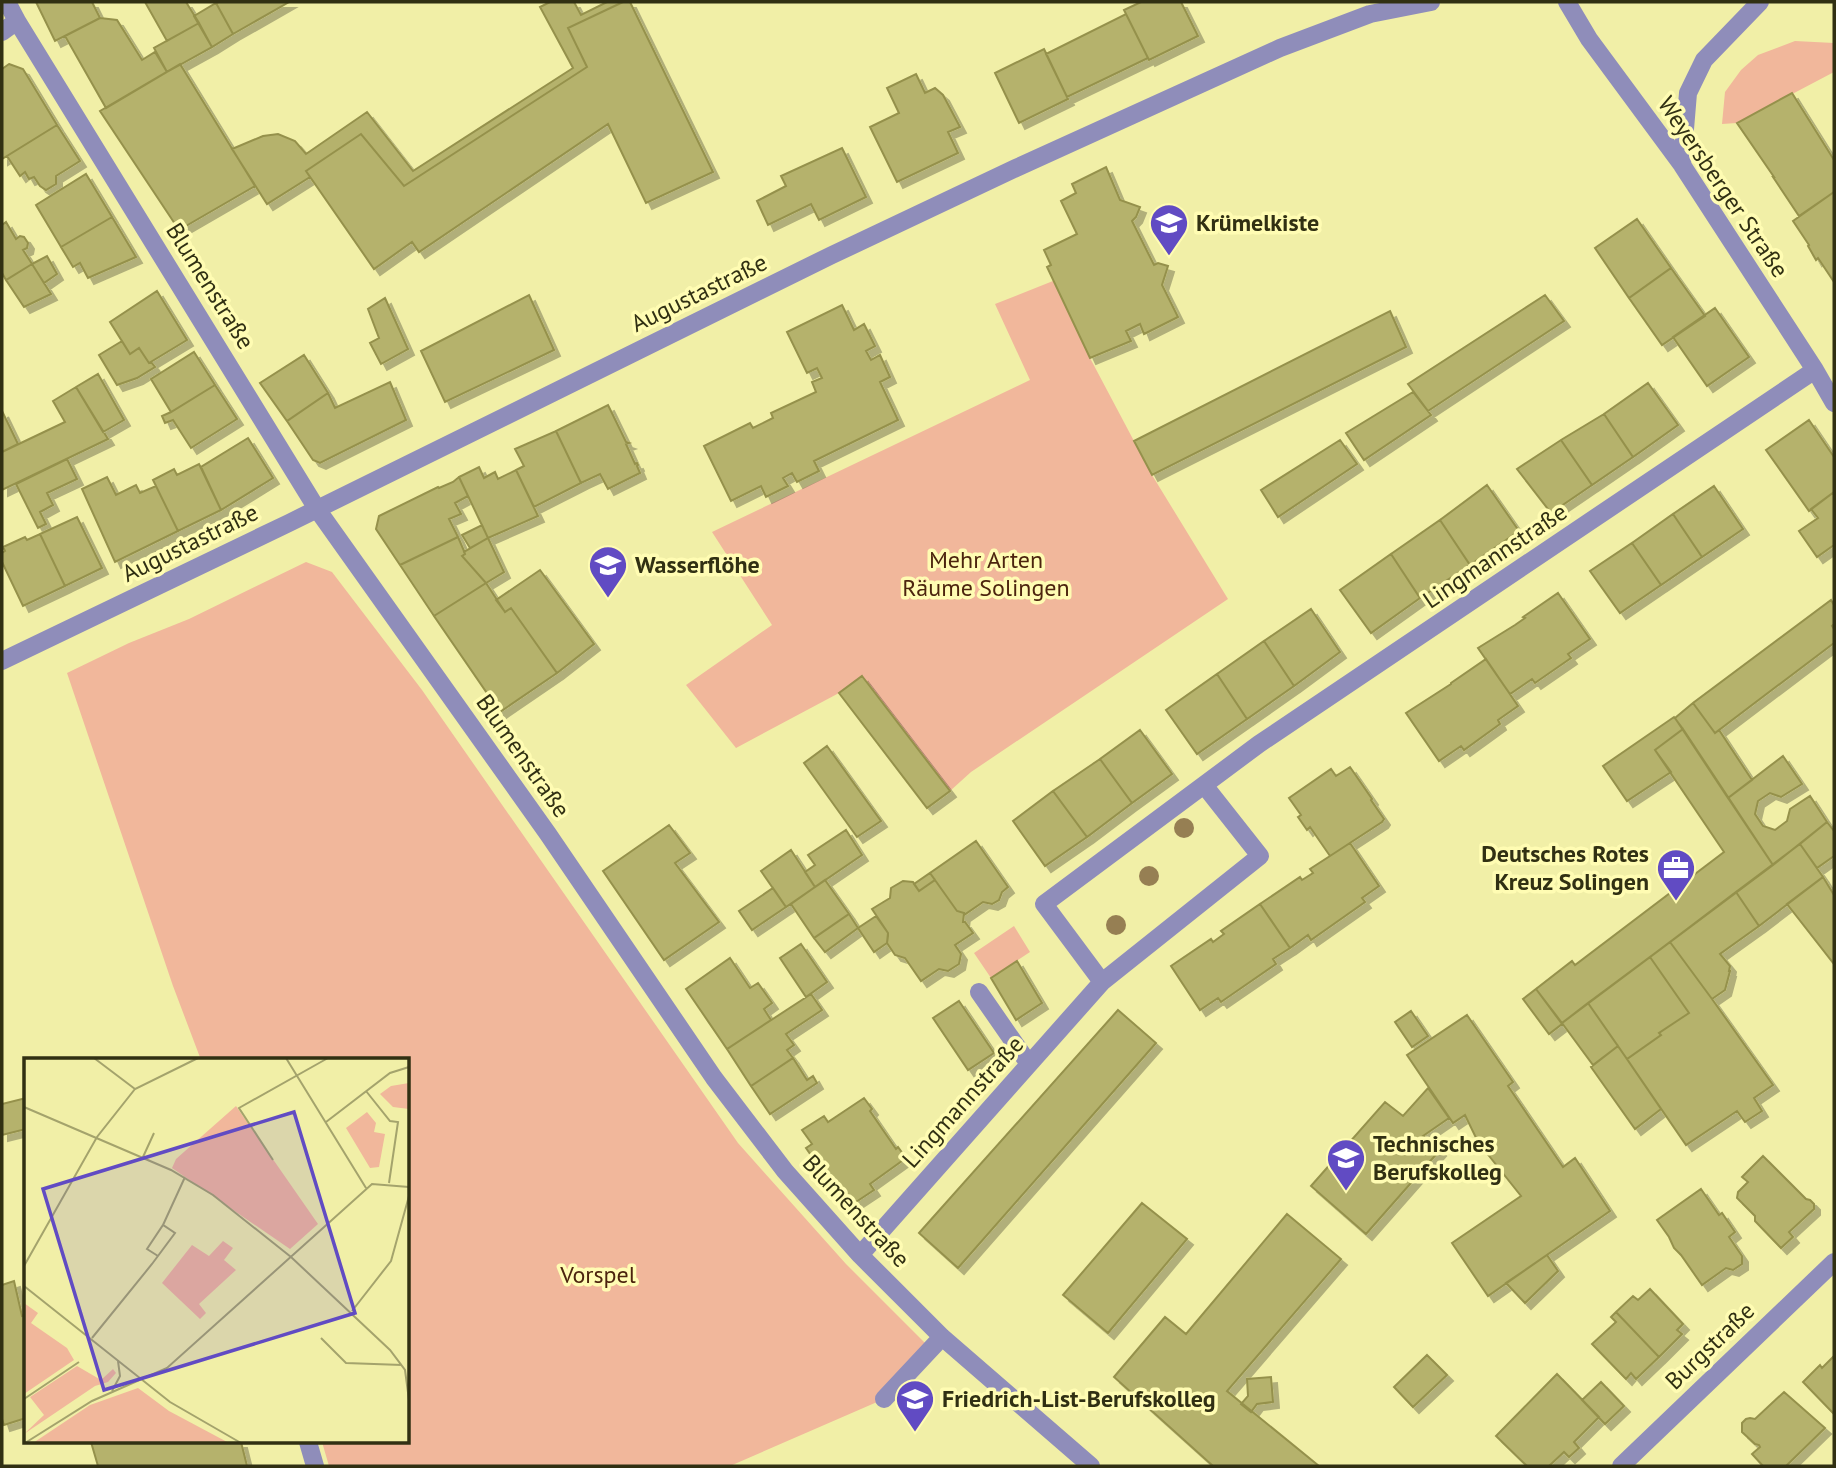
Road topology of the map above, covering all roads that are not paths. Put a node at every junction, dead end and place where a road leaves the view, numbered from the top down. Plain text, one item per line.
1 (7, 2) edge
2 (1431, 2) edge
3 (1567, 2) edge
4 (1760, 2) edge
5 (17, 21) junction
6 (2, 32) edge
7 (1682, 165) junction
8 (1815, 370) junction
9 (1834, 403) edge
10 (317, 509) junction
11 (2, 661) edge
12 (1204, 785) junction
13 (1102, 982) junction
14 (979, 992) dead end
15 (1029, 1065) junction
16 (860, 1255) junction
17 (1834, 1262) edge
18 (942, 1337) junction
19 (884, 1399) dead end
20 (309, 1444) edge
21 (315, 1466) edge
22 (1091, 1466) edge
23 (1621, 1466) edge

1 - 5 street, Blumenstraße
2 - 10 street, Augustastraße
3 - 7 street, Weyersberger Straße
4 - 7 street
5 - 6 street
5 - 10 street, Blumenstraße
7 - 8 street, Weyersberger Straße
8 - 9 street, Weyersberger Straße
8 - 12 street, Lingmannstraße
10 - 11 street, Augustastraße
10 - 16 street, Blumenstraße
12 - 13 street, Lingmannstraße
12 - 13 street, Lingmannstraße
13 - 15 street, Lingmannstraße
14 - 15 street
15 - 16 street, Lingmannstraße
16 - 18 street, Blumenstraße
17 - 23 street, Burgstraße
18 - 19 street
18 - 22 street, Blumenstraße
20 - 21 street

